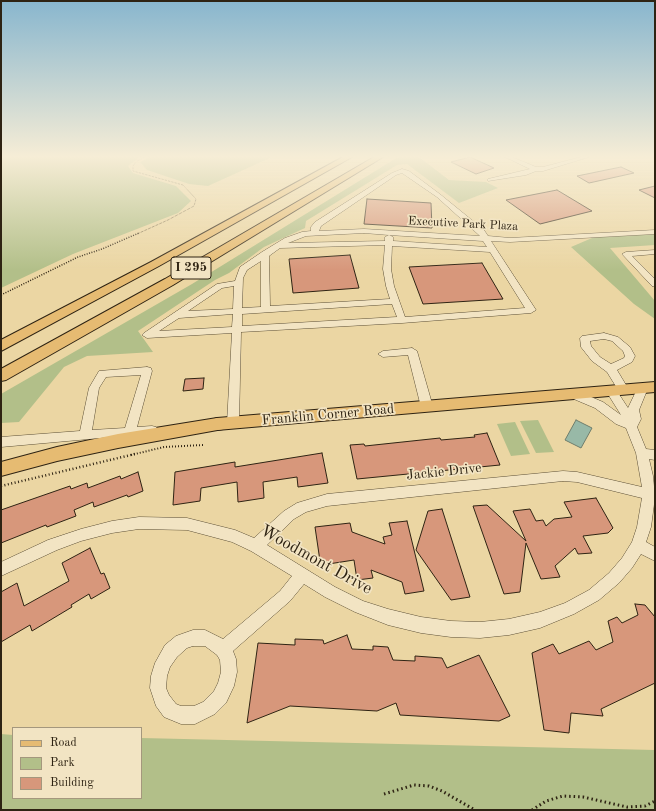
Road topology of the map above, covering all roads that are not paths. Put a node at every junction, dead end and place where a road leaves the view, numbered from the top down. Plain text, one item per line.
1 (279, 195) edge
2 (315, 195) edge
3 (362, 195) edge
4 (438, 195) edge
5 (390, 232) junction
6 (655, 232) edge
7 (315, 233) junction
8 (485, 238) junction
9 (388, 243) junction
10 (278, 246) junction
11 (493, 250) junction
12 (655, 252) edge
13 (265, 254) junction
14 (239, 283) junction
15 (655, 284) edge
16 (396, 301) junction
17 (266, 309) junction
18 (238, 312) junction
19 (176, 315) junction
20 (402, 320) junction
21 (237, 330) junction
22 (1, 346) edge
23 (383, 354) dead end
24 (611, 369) dead end
25 (1, 376) edge
26 (649, 388) edge
27 (617, 390) junction
28 (573, 394) junction
29 (427, 407) junction
30 (225, 424) junction
31 (632, 426) junction
32 (130, 431) junction
33 (85, 435) junction
34 (1, 442) edge
35 (649, 454) edge
36 (1, 469) edge
37 (649, 494) junction
38 (638, 545) junction
39 (256, 546) junction
40 (655, 554) edge
41 (1, 569) edge
42 (303, 574) junction
43 (223, 649) junction

1 - 22 highway, I 295
2 - 25 highway, I 295
3 - 7 street
4 - 8 street
5 - 7 street, Executive Park Plaza
5 - 8 street, Executive Park Plaza
5 - 9 street
6 - 8 street, Executive Park Plaza
7 - 10 street, Executive Park Plaza
8 - 11 street
9 - 10 street
9 - 11 street
9 - 16 street
10 - 13 street, Executive Park Plaza
11 - 20 street
12 - 15 street
13 - 14 street, Executive Park Plaza
13 - 17 street
14 - 18 street, Executive Park Plaza
14 - 19 street
16 - 17 street
16 - 20 street
17 - 18 street
18 - 19 street
18 - 21 street, Executive Park Plaza
19 - 21 street
20 - 21 street
21 - 30 street, Executive Park Plaza
23 - 29 street
24 - 27 street, Woodmont Drive
26 - 27 main road, Franklin Corner Road
26 - 31 street, Woodmont Drive
27 - 28 main road, Franklin Corner Road
27 - 31 street, Woodmont Drive
28 - 29 main road, Franklin Corner Road
28 - 31 street
29 - 30 main road, Franklin Corner Road
30 - 32 street, Franklin Corner Road
30 - 36 highway
31 - 35 street, Woodmont Drive
32 - 33 street, Franklin Corner Road
32 - 33 street
33 - 34 street, Franklin Corner Road
35 - 37 street, Woodmont Drive
37 - 38 street, Woodmont Drive
37 - 39 street, Jackie Drive
38 - 40 street
38 - 42 street, Woodmont Drive
39 - 41 street, Woodmont Drive
39 - 42 street, Woodmont Drive
42 - 43 street
43 - 43 street

